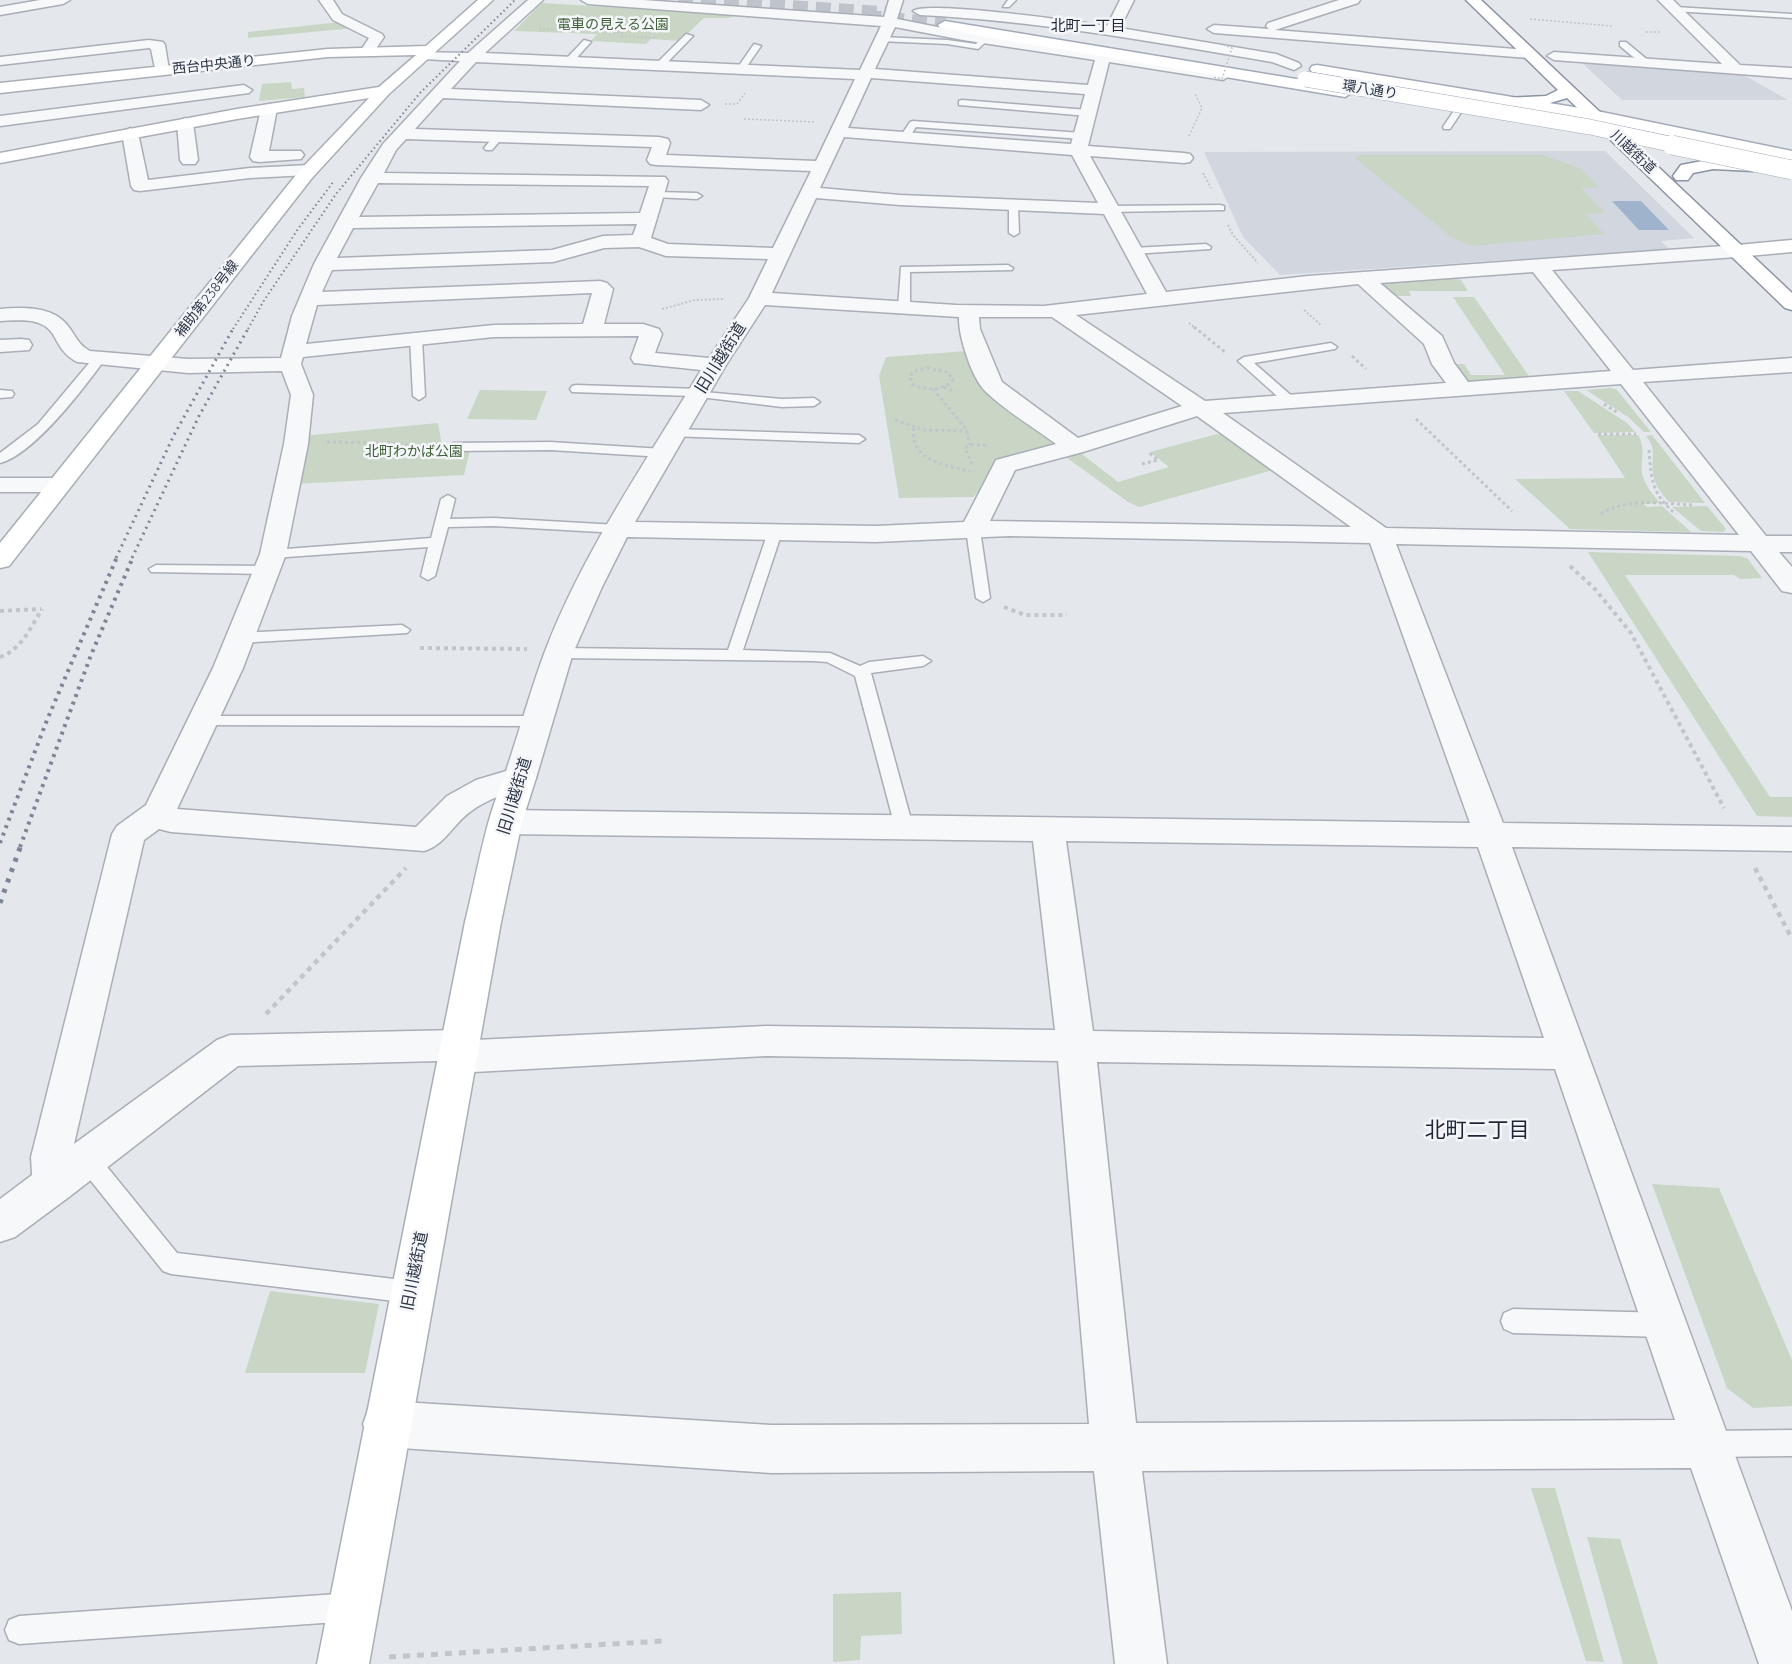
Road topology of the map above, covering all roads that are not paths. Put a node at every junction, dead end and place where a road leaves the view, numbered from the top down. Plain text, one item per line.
1 (63, 0) edge
2 (326, 0) edge
3 (486, 0) edge
4 (536, 0) edge
5 (588, 0) edge
6 (728, 0) edge
7 (1127, 0) edge
8 (1353, 0) edge
9 (1473, 0) edge
10 (1494, 0) edge
11 (1670, 4) edge
12 (0, 10) edge
13 (893, 11) edge
14 (1792, 16) edge
15 (944, 21) junction
16 (1111, 31) junction
17 (1257, 32) junction
18 (689, 36) dead end
19 (1147, 37) junction
20 (882, 39) junction
21 (985, 39) junction
22 (587, 42) dead end
23 (1623, 44) dead end
24 (757, 46) dead end
25 (368, 50) junction
26 (426, 52) junction
27 (1528, 54) junction
28 (1554, 56) junction
29 (472, 57) junction
30 (1103, 57) junction
31 (254, 60) junction
32 (0, 62) edge
33 (568, 62) junction
34 (1647, 64) junction
35 (1294, 66) junction
36 (658, 67) junction
37 (161, 70) junction
38 (740, 70) junction
39 (1743, 70) junction
40 (1571, 72) dead end
41 (1792, 73) edge
42 (866, 74) junction
43 (1303, 79) junction
44 (1775, 87) dead end
45 (0, 88) edge
46 (244, 90) junction
47 (1094, 90) junction
48 (384, 91) junction
49 (1566, 91) junction
50 (438, 93) junction
51 (1473, 95) junction
52 (1511, 101) junction
53 (962, 103) dead end
54 (701, 105) dead end
55 (269, 109) junction
56 (1599, 110) junction
57 (1458, 111) junction
58 (1088, 113) junction
59 (237, 114) junction
60 (0, 121) edge
61 (1623, 121) junction
62 (185, 123) junction
63 (1447, 127) dead end
64 (841, 128) junction
65 (130, 133) junction
66 (401, 134) junction
67 (1620, 139) junction
68 (1080, 143) junction
69 (1648, 145) junction
70 (0, 158) edge
71 (1184, 158) dead end
72 (1792, 159) edge
73 (189, 160) dead end
74 (694, 161) junction
75 (303, 163) junction
76 (823, 166) junction
77 (1747, 167) junction
78 (1792, 170) edge
79 (1682, 176) junction
80 (1792, 177) edge
81 (370, 178) junction
82 (658, 188) junction
83 (810, 192) junction
84 (697, 196) dead end
85 (1013, 205) junction
86 (1220, 208) dead end
87 (1109, 209) junction
88 (1725, 216) dead end
89 (648, 218) junction
90 (345, 223) junction
91 (1014, 233) dead end
92 (641, 241) junction
93 (1740, 241) junction
94 (1792, 246) edge
95 (1206, 247) dead end
96 (1760, 248) junction
97 (1133, 251) junction
98 (780, 254) junction
99 (980, 254) dead end
100 (324, 264) junction
101 (1538, 266) junction
102 (1779, 266) dead end
103 (982, 268) junction
104 (1008, 268) dead end
105 (1363, 278) junction
106 (1159, 297) junction
107 (759, 298) junction
108 (309, 299) junction
109 (1792, 304) edge
110 (904, 308) junction
111 (969, 311) junction
112 (1057, 311) junction
113 (0, 315) edge
114 (592, 329) junction
115 (416, 338) junction
116 (1331, 347) dead end
117 (292, 358) junction
118 (99, 359) junction
119 (155, 364) junction
120 (715, 365) junction
121 (1792, 365) edge
122 (1626, 376) junction
123 (1461, 388) junction
124 (576, 389) dead end
125 (698, 394) junction
126 (419, 396) dead end
127 (1290, 401) junction
128 (814, 402) dead end
129 (1200, 408) junction
130 (859, 438) dead end
131 (669, 443) junction
132 (453, 447) road end
133 (1075, 447) junction
134 (0, 459) edge
135 (0, 485) edge
136 (59, 485) junction
137 (448, 499) dead end
138 (441, 523) junction
139 (618, 529) junction
140 (973, 530) junction
141 (775, 532) junction
142 (1380, 536) junction
143 (436, 542) junction
144 (1760, 544) junction
145 (1792, 544) edge
146 (0, 560) edge
147 (270, 562) junction
148 (156, 569) dead end
149 (428, 576) dead end
150 (1792, 585) edge
151 (983, 598) road end
152 (402, 630) dead end
153 (239, 638) junction
154 (560, 651) junction
155 (734, 655) junction
156 (923, 661) dead end
157 (861, 672) junction
158 (203, 721) junction
159 (537, 721) junction
160 (520, 778) junction
161 (159, 812) junction
162 (506, 822) junction
163 (904, 826) junction
164 (1048, 828) junction
165 (1491, 835) junction
166 (1792, 839) edge
167 (1076, 1046) junction
168 (457, 1051) junction
169 (1569, 1054) junction
170 (87, 1159) junction
171 (54, 1184) junction
172 (0, 1223) edge
173 (411, 1292) junction
174 (1512, 1321) dead end
175 (1666, 1325) junction
176 (386, 1424) junction
177 (1792, 1443) edge
178 (1708, 1444) junction
179 (1115, 1446) junction
180 (352, 1607) junction
181 (19, 1630) dead end
182 (343, 1662) edge
183 (1141, 1664) edge
184 (1785, 1664) edge

1 - 12 street
2 - 25 street
3 - 26 main road, 補助第238号線
4 - 29 street
5 - 13 street
6 - 13 street
7 - 16 street
8 - 17 street
9 - 27 main road, 川越街道
10 - 28 main road
11 - 14 lane
11 - 39 street
13 - 15 street
13 - 15 street
13 - 20 street, 旧川越街道
15 - 16 street
15 - 21 street
15 - 35 main road
15 - 43 main road
16 - 19 street
17 - 19 street
17 - 27 street
18 - 36 lane
19 - 35 street
20 - 21 lane
20 - 42 street, 旧川越街道
21 - 30 street
22 - 33 lane
23 - 34 lane
24 - 38 lane
25 - 26 main road, 西台中央通り
25 - 31 main road, 西台中央通り
26 - 29 street
26 - 48 main road, 補助第238号線
27 - 49 main road, 川越街道
28 - 34 street
28 - 40 main road
29 - 33 street
29 - 50 street
30 - 43 street
30 - 47 street
31 - 37 main road, 西台中央通り
31 - 46 street
32 - 37 street
33 - 36 street
34 - 39 street
35 - 51 main road
36 - 38 street
37 - 45 main road, 西台中央通り
38 - 42 street
39 - 41 street
39 - 44 street
42 - 47 street
42 - 64 street, 旧川越街道
43 - 57 main road
43 - 72 main road, 環八通り
43 - 78 main road, 環八通り, bridge
46 - 59 street
46 - 60 street
47 - 58 street
48 - 55 main road
48 - 75 main road, 補助第238号線
49 - 52 main road
49 - 56 main road, 川越街道
50 - 54 street
50 - 66 street
51 - 52 main road
51 - 57 main road
52 - 56 main road
53 - 58 lane
55 - 59 main road
55 - 75 street
56 - 61 main road
56 - 67 main road, 川越街道
57 - 63 lane
57 - 67 main road
58 - 68 street
59 - 62 main road
61 - 69 main road, 川越街道
61 - 72 main road
62 - 65 main road
62 - 73 street
64 - 68 street
64 - 76 street, 旧川越街道
65 - 70 main road
65 - 75 street
66 - 74 street
66 - 81 street
67 - 69 main road
67 - 93 main road, 川越街道
68 - 71 street
68 - 87 street
69 - 77 main road
69 - 79 main road, 川越街道
72 - 80 main road
74 - 76 street
74 - 82 street
75 - 119 main road, 補助第238号線
76 - 83 street, 旧川越街道
77 - 79 main road
77 - 80 main road
79 - 88 main road, 川越街道
81 - 82 street
81 - 90 street
82 - 84 lane
82 - 89 street
83 - 85 street
83 - 98 street, 旧川越街道
85 - 87 street
85 - 91 lane
86 - 87 lane
87 - 97 street
89 - 90 street
89 - 92 street
90 - 100 street
92 - 98 street
92 - 100 street
93 - 96 main road
93 - 101 street
93 - 109 main road, 川越街道
94 - 96 main road
95 - 97 lane
96 - 102 main road
97 - 106 street
98 - 107 street, 旧川越街道
99 - 103 lane
100 - 108 street
101 - 105 street
101 - 122 street
103 - 104 lane
103 - 110 lane
105 - 106 street
105 - 123 street
106 - 112 street
107 - 110 street
107 - 120 street, 旧川越街道
108 - 114 street
108 - 117 street
110 - 111 street
111 - 112 street
111 - 133 street
112 - 129 street
113 - 118 street
114 - 115 street
114 - 120 street
115 - 117 street
115 - 126 lane
116 - 127 lane
117 - 119 street
117 - 147 street
118 - 119 street
118 - 134 lane
119 - 136 main road, 補助第238号線
120 - 125 street, 旧川越街道
121 - 122 street
122 - 123 street
122 - 144 street
123 - 127 street
124 - 125 lane
125 - 128 lane
125 - 131 street, 旧川越街道
127 - 129 street
129 - 133 street
129 - 142 street
130 - 131 lane
131 - 132 lane
131 - 139 street, 旧川越街道
133 - 140 street
135 - 136 street
136 - 146 main road, 補助第238号線
137 - 138 lane
138 - 139 lane
138 - 143 lane
139 - 141 street
139 - 154 street, 旧川越街道
140 - 141 street
140 - 142 street
140 - 151 lane
141 - 155 lane
142 - 144 street
142 - 165 street
143 - 147 lane
143 - 149 lane
144 - 145 street
144 - 150 street
147 - 148 lane
147 - 153 street
152 - 153 lane
153 - 158 street
154 - 155 lane
154 - 159 street, 旧川越街道
155 - 157 lane
156 - 157 lane
157 - 163 lane
158 - 159 lane
158 - 161 street
159 - 160 street, 旧川越街道
160 - 161 street
160 - 162 main road, 旧川越街道
161 - 171 street
162 - 163 street
162 - 168 main road, 旧川越街道
163 - 164 street
164 - 165 street
164 - 167 street
165 - 166 street
165 - 169 street
167 - 168 street
167 - 169 street
167 - 179 street
168 - 170 street
168 - 173 main road, 旧川越街道
169 - 175 street
170 - 171 street
170 - 173 lane
171 - 172 street
173 - 176 main road, 旧川越街道
174 - 175 lane
175 - 178 street
176 - 179 street
176 - 180 main road, 旧川越街道
177 - 178 lane
178 - 179 street
178 - 184 street
179 - 183 street
180 - 181 lane
180 - 182 main road, 旧川越街道

